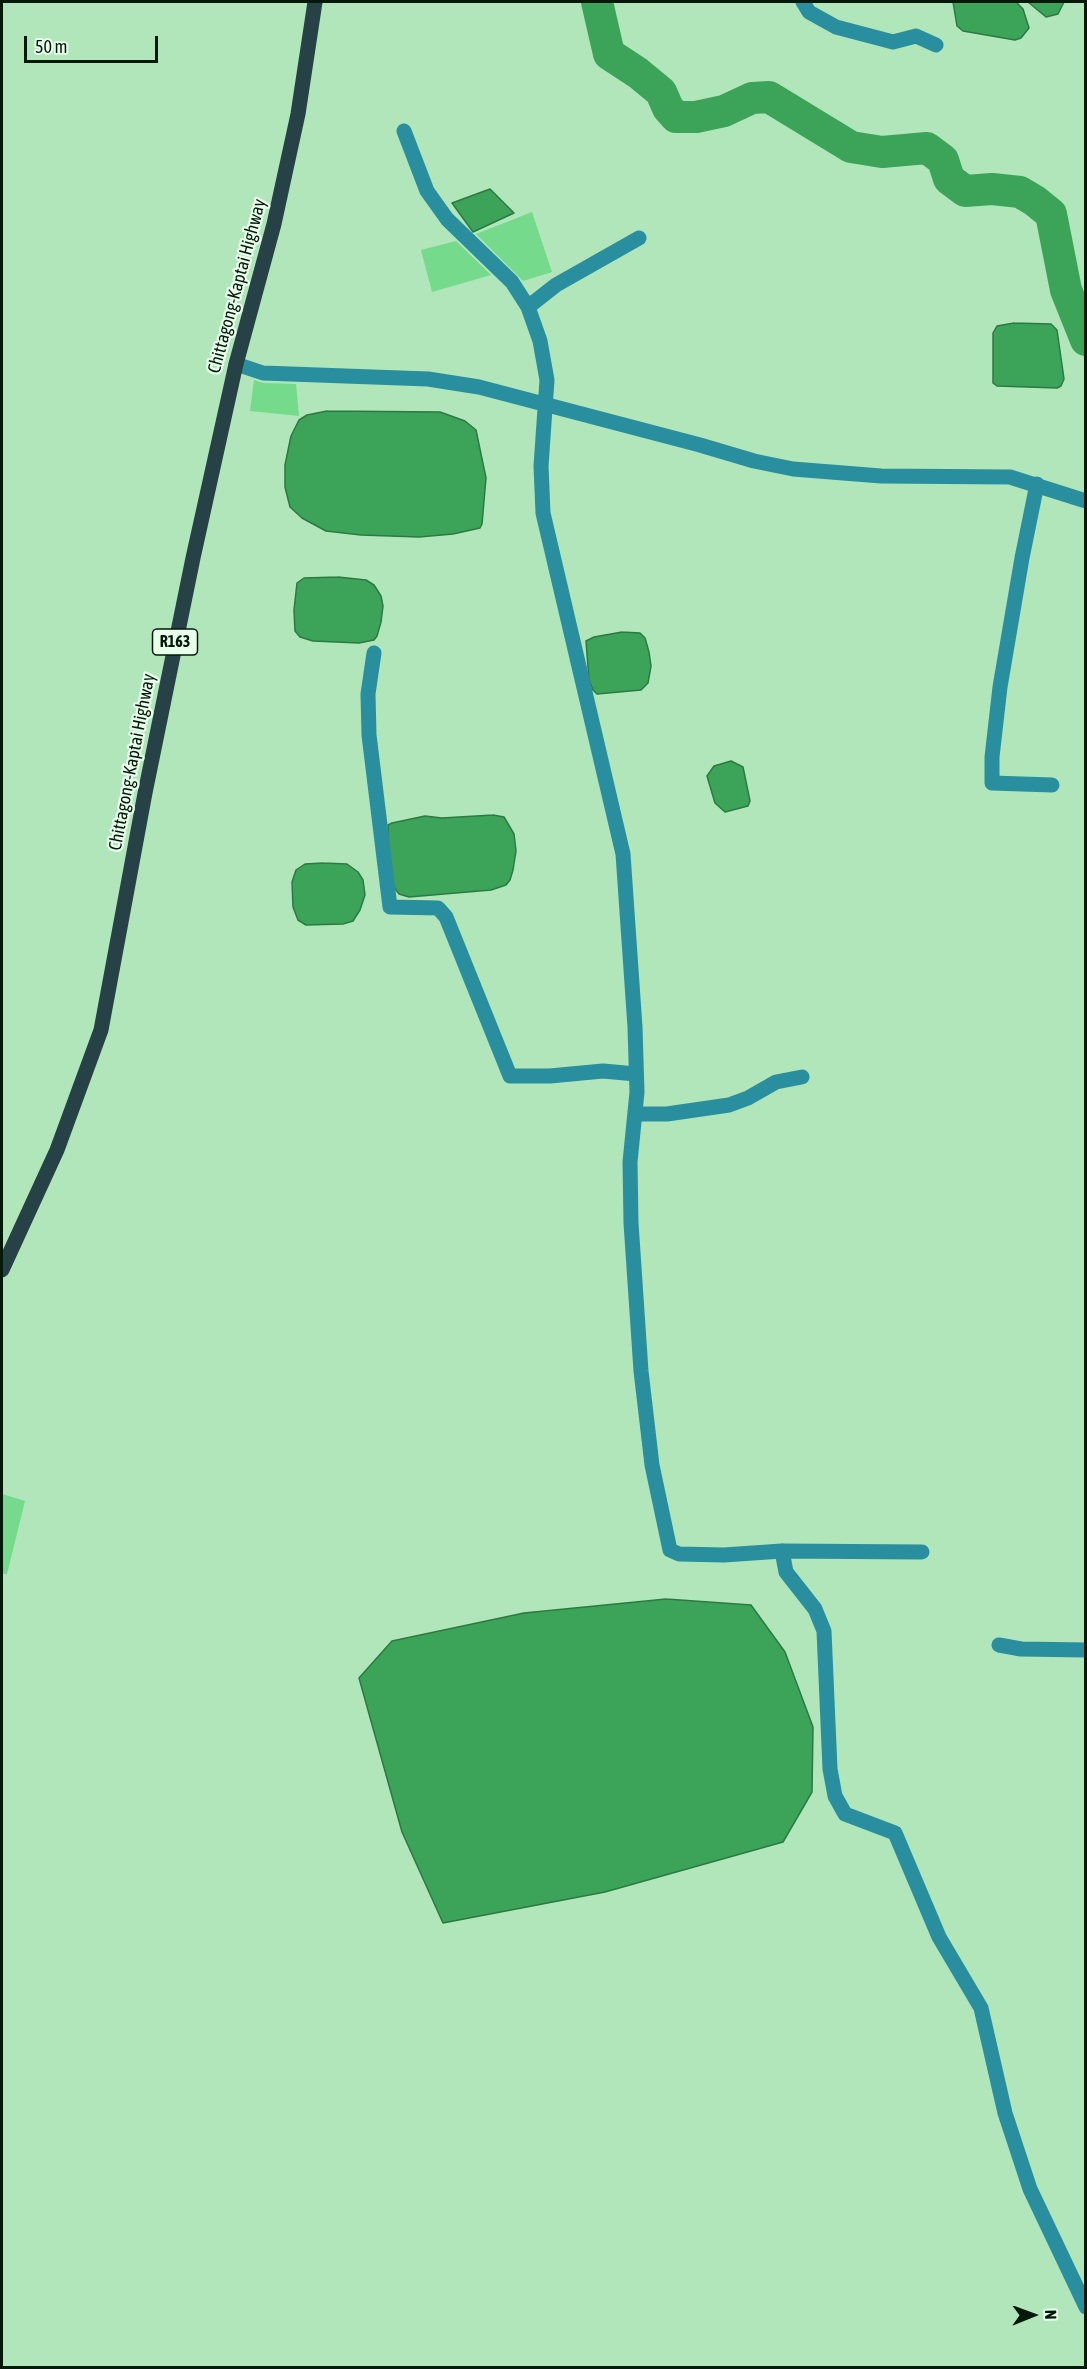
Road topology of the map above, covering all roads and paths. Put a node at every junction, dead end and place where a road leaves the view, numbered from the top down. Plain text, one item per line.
1 (315, 2) edge
2 (802, 2) edge
3 (936, 45) dead end
4 (404, 131) dead end
5 (639, 238) dead end
6 (528, 308) junction
7 (236, 364) junction
8 (546, 403) junction
9 (1037, 484) junction
10 (1086, 501) edge
11 (374, 653) dead end
12 (1052, 784) dead end
13 (636, 1074) junction
14 (802, 1077) dead end
15 (635, 1114) junction
16 (2, 1270) edge
17 (782, 1551) junction
18 (922, 1552) dead end
19 (999, 1645) dead end
20 (1086, 1650) edge
21 (1086, 2307) edge

1 - 7 main road, Chittagong-Kaptai Highway / R163
2 - 3 street
4 - 6 street
5 - 6 street
6 - 8 street
7 - 8 street
7 - 16 main road, Chittagong-Kaptai Highway / R163
8 - 9 street
8 - 13 street
9 - 10 street
9 - 12 street
11 - 13 street
13 - 15 street
14 - 15 street
15 - 17 street
17 - 18 street
17 - 21 street
19 - 20 street

